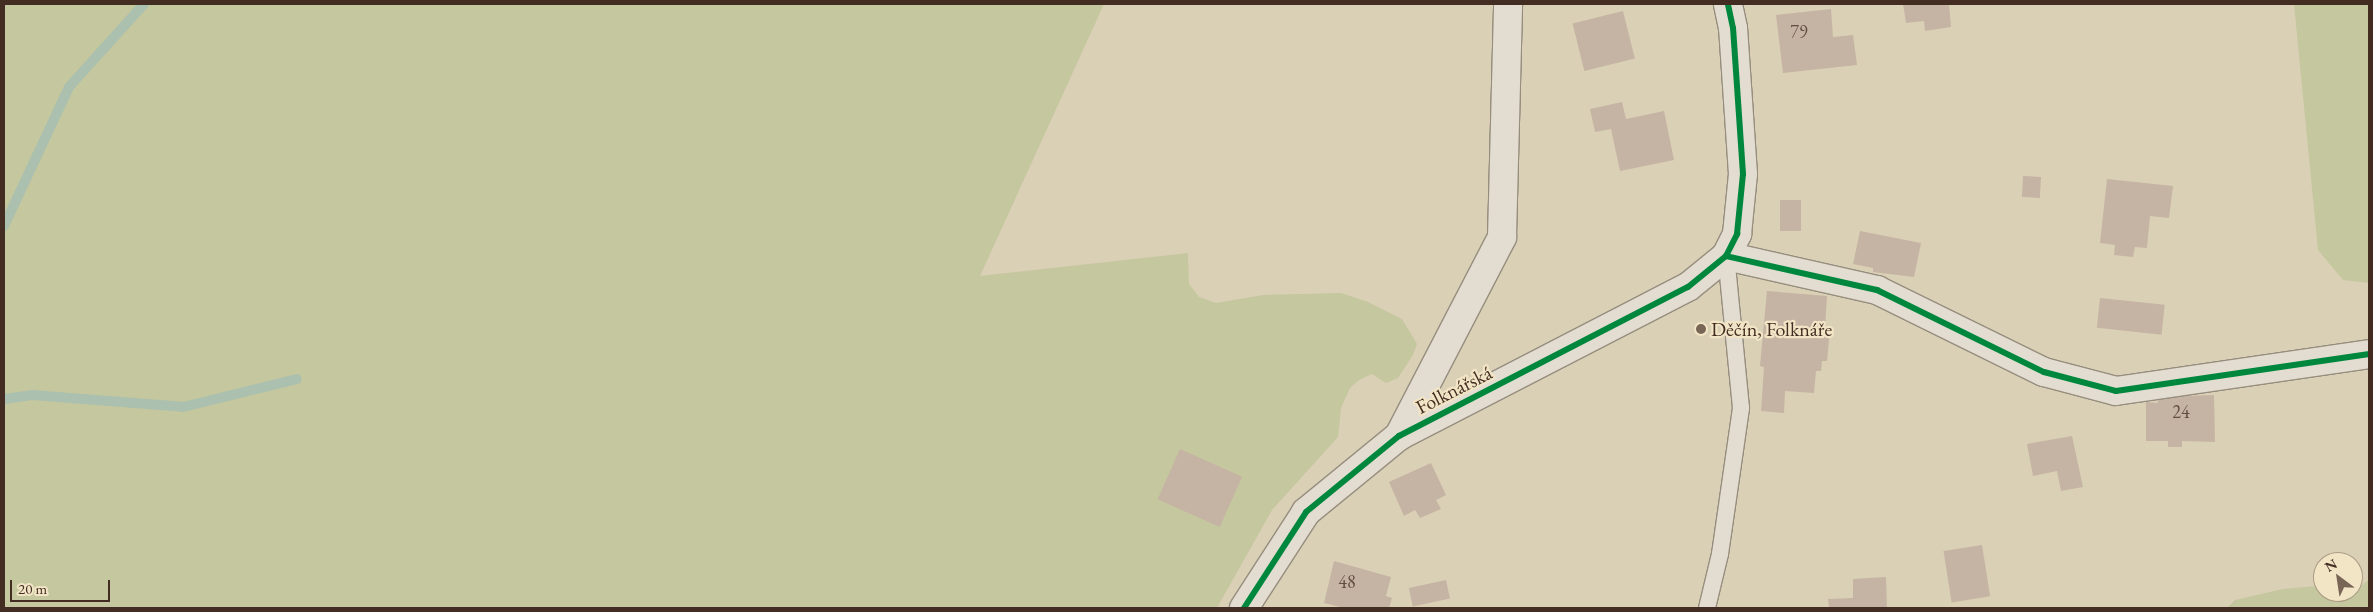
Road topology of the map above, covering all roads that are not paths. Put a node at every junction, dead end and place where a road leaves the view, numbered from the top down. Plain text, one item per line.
1 (1508, 4) edge
2 (1728, 4) edge
3 (1726, 256) junction
4 (2369, 354) edge
5 (1399, 436) junction
6 (1244, 608) edge
7 (1707, 608) edge

1 - 5 street
2 - 3 street
3 - 4 street
3 - 5 street, Folknářská
3 - 7 lane
5 - 6 street, Folknářská

